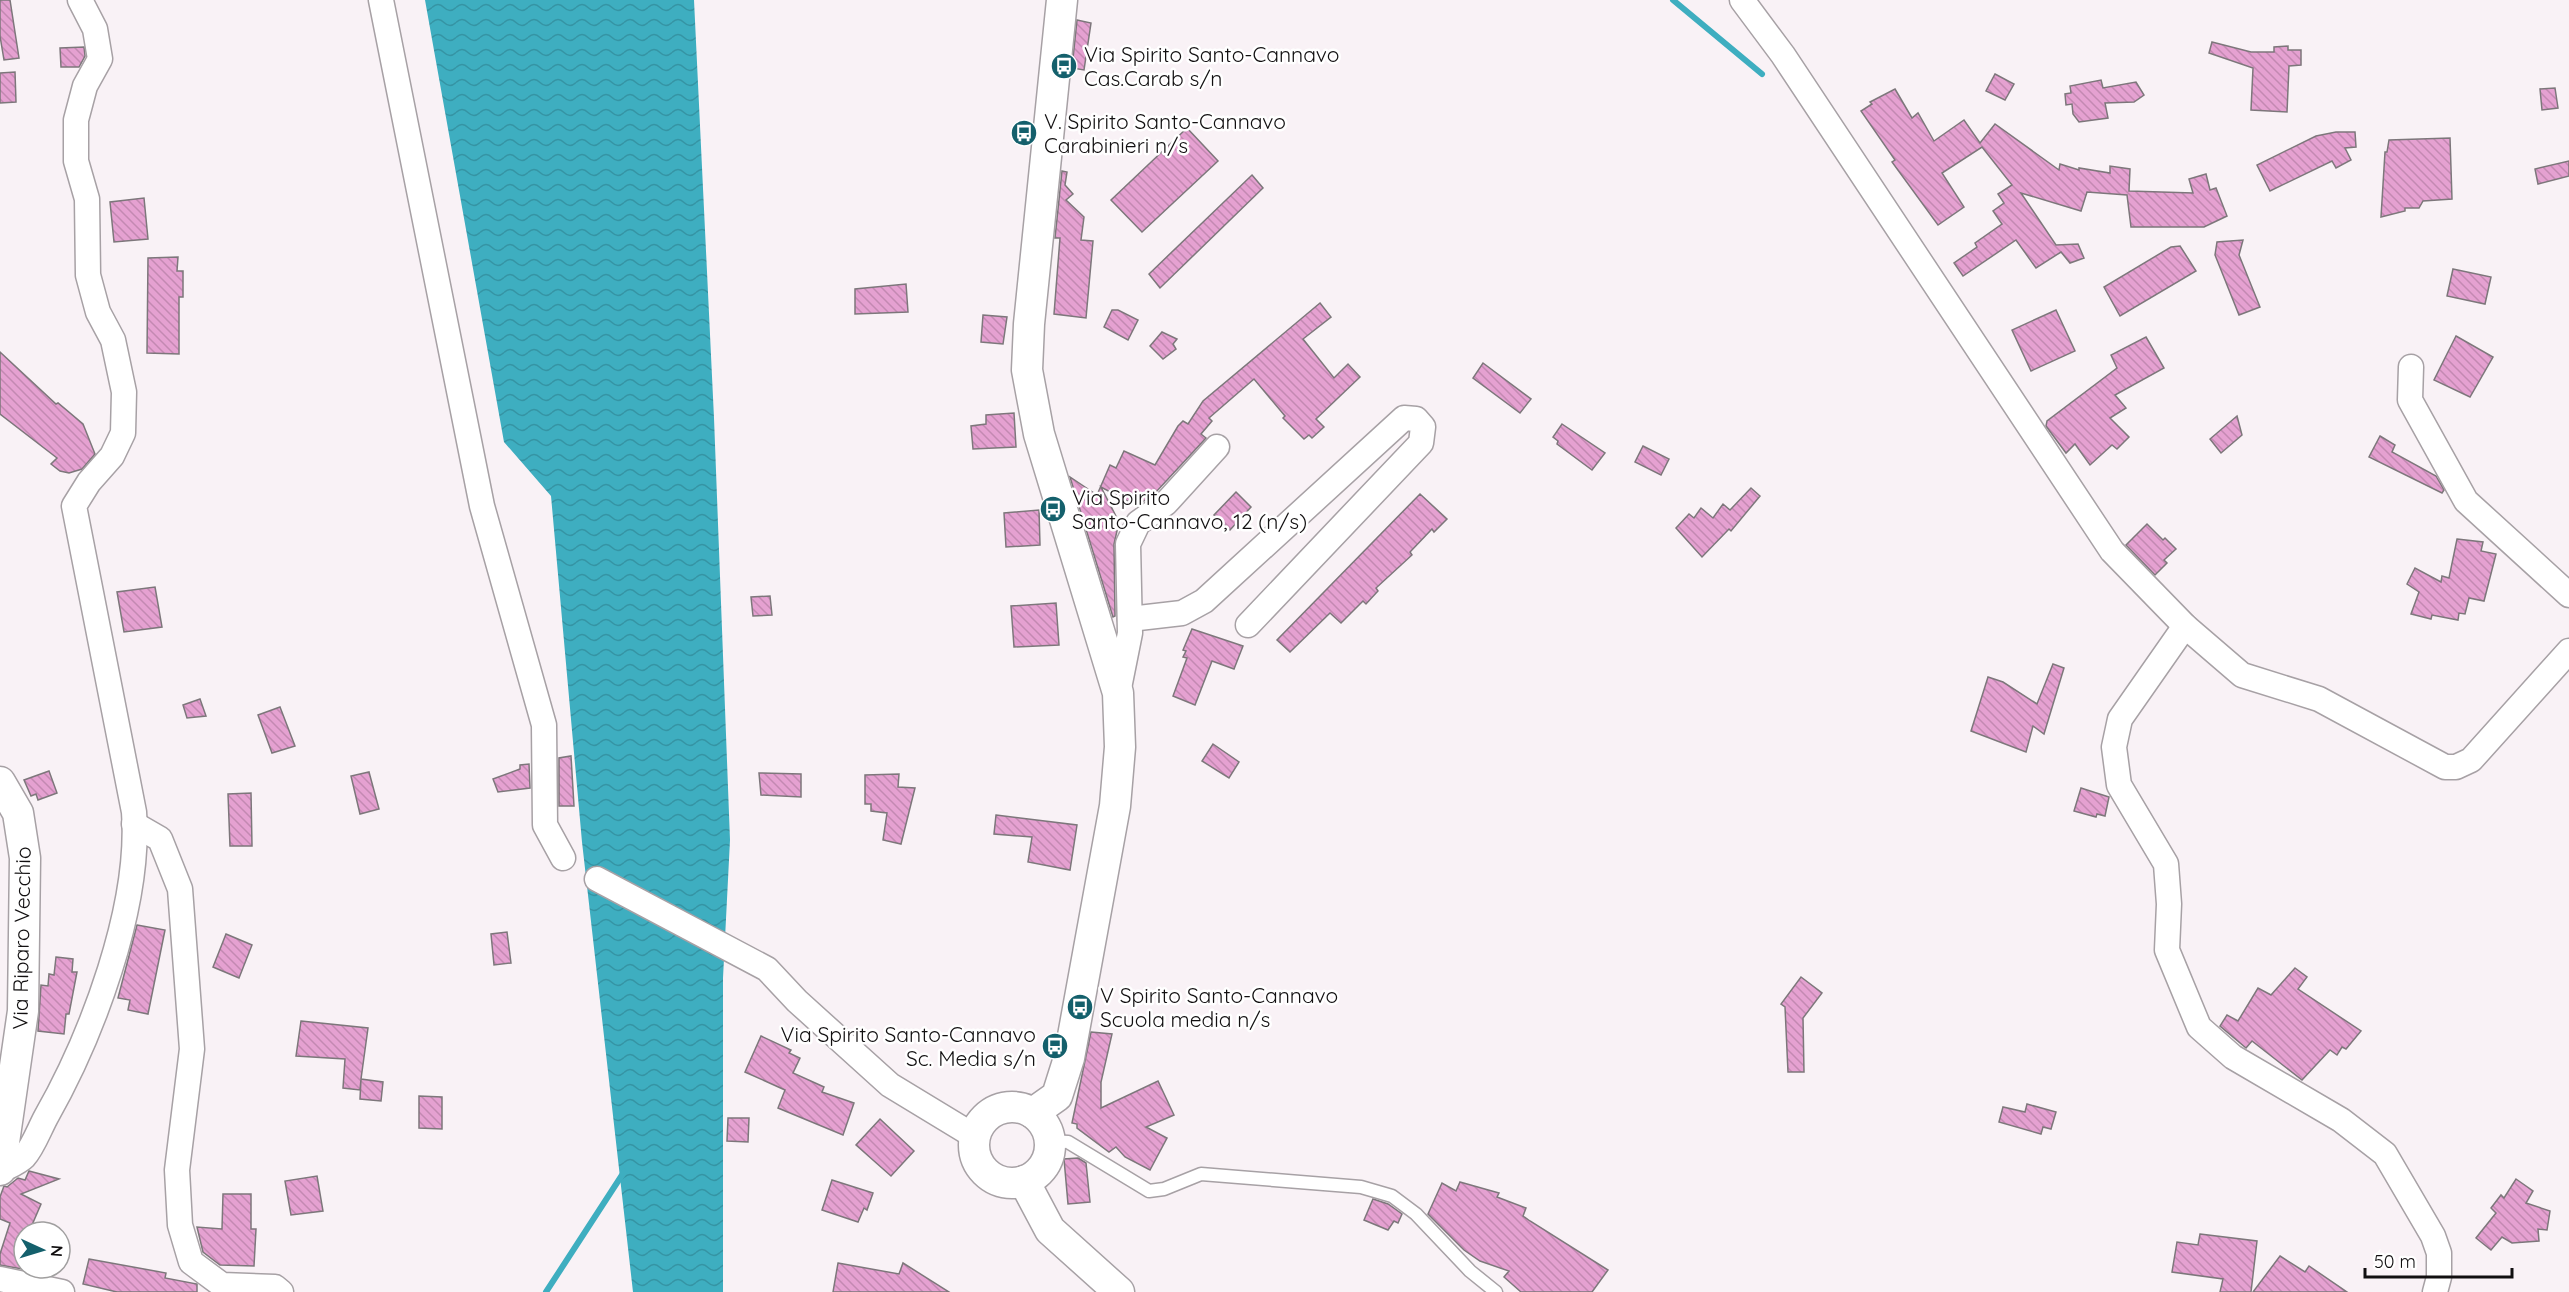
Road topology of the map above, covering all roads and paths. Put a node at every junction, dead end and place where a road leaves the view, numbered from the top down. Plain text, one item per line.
1 (80, 0) edge
2 (381, 0) edge
3 (1062, 0) edge
4 (1742, 0) edge
5 (2411, 367) dead end
6 (1217, 447) dead end
7 (2569, 595) edge
8 (1130, 619) junction
9 (1248, 625) dead end
10 (2185, 626) junction
11 (2569, 651) edge
12 (1118, 693) junction
13 (0, 782) edge
14 (134, 824) junction
15 (563, 858) dead end
16 (597, 879) dead end
17 (1033, 1113) junction
18 (974, 1136) junction
19 (1050, 1141) junction
20 (0, 1171) edge
21 (1024, 1181) junction
22 (0, 1279) edge
23 (63, 1292) edge
24 (281, 1292) edge
25 (1119, 1292) edge
26 (1496, 1292) edge
27 (2435, 1292) edge

1 - 14 street
2 - 15 street
3 - 12 street
4 - 10 street
5 - 7 street
6 - 8 street
8 - 9 street
8 - 12 street
10 - 11 street
10 - 27 street
12 - 17 street
13 - 20 street, Via Riparo Vecchio
14 - 20 street
14 - 24 street
16 - 18 street
17 - 18 street
17 - 19 street
18 - 21 street
19 - 21 street
19 - 26 lane
21 - 25 street
22 - 23 street

